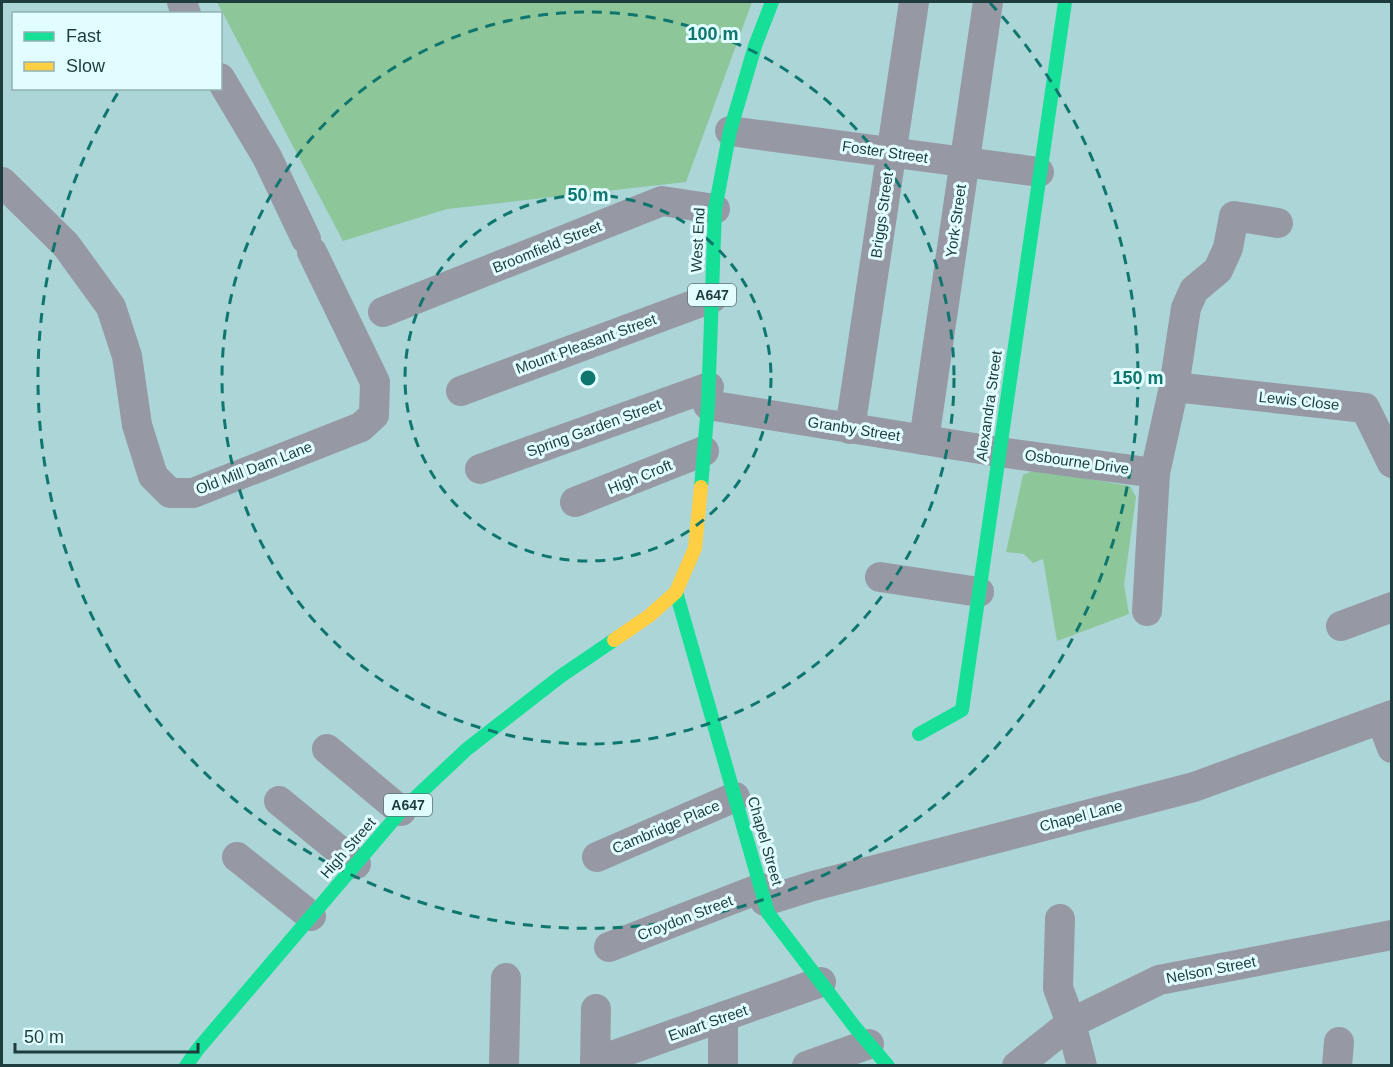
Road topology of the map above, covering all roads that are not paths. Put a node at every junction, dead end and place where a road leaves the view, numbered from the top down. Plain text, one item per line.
1 (772, 2) edge
2 (914, 2) edge
3 (988, 2) edge
4 (1065, 2) edge
5 (222, 81) edge
6 (730, 131) junction
7 (891, 152) junction
8 (964, 162) junction
9 (1039, 172) junction
10 (2, 182) edge
11 (715, 209) junction
12 (1278, 223) dead end
13 (712, 298) junction
14 (383, 312) dead end
15 (1174, 387) junction
16 (460, 391) dead end
17 (709, 396) junction
18 (850, 429) junction
19 (924, 440) junction
20 (704, 451) junction
21 (999, 452) junction
22 (1392, 463) edge
23 (480, 469) dead end
24 (1155, 473) junction
25 (575, 502) dead end
26 (880, 577) dead end
27 (676, 592) junction
28 (979, 592) junction
29 (1392, 607) edge
30 (1147, 611) dead end
31 (1341, 626) dead end
32 (1386, 717) edge
33 (919, 734) dead end
34 (327, 748) dead end
35 (1392, 748) edge
36 (735, 797) junction
37 (279, 801) dead end
38 (401, 811) junction
39 (237, 857) dead end
40 (597, 857) dead end
41 (356, 864) junction
42 (763, 895) junction
43 (311, 916) junction
44 (1060, 919) dead end
45 (1392, 935) edge
46 (609, 947) dead end
47 (506, 978) dead end
48 (821, 982) junction
49 (596, 1009) dead end
50 (723, 1017) junction
51 (1071, 1023) junction
52 (879, 1055) edge
53 (595, 1064) edge
54 (186, 1065) edge
55 (504, 1065) edge
56 (723, 1065) edge
57 (807, 1065) edge
58 (1017, 1065) edge
59 (1082, 1065) edge

1 - 6 main road, West End / A647
2 - 7 street, Briggs Street
3 - 8 street, York Street
4 - 9 main road, Alexandra Street
5 - 10 street, Old Mill Dam Lane
6 - 7 street, Foster Street
6 - 11 main road, West End / A647
7 - 8 street, Foster Street
7 - 18 street, Briggs Street
8 - 9 street, Foster Street
8 - 19 street, York Street
9 - 21 main road, Alexandra Street
11 - 13 main road, West End / A647
11 - 14 street, Broomfield Street
12 - 15 street
13 - 16 street, Mount Pleasant Street
13 - 17 main road, West End / A647
15 - 22 street, Lewis Close
15 - 24 street
17 - 18 street, Granby Street
17 - 20 main road, West End / A647
17 - 23 street, Spring Garden Street
18 - 19 street, Granby Street
19 - 21 street, Granby Street
20 - 25 street, High Croft
20 - 27 main road, West End / A647
21 - 24 street, Osbourne Drive
21 - 28 main road, Alexandra Street
24 - 30 street
26 - 28 street
27 - 36 main road, Chapel Street
27 - 38 main road, High Street / A647
28 - 33 main road, Alexandra Street
29 - 31 street
32 - 35 street
32 - 42 street, Chapel Lane
34 - 38 street
36 - 40 street, Cambridge Place
36 - 42 main road, Chapel Street
37 - 41 street
38 - 41 main road, High Street / A647
39 - 43 street
41 - 43 main road, High Street / A647
42 - 46 street, Croydon Street
42 - 48 main road, Chapel Street
43 - 54 main road, High Street / A647
44 - 51 street
45 - 51 street, Nelson Street
47 - 55 street
48 - 50 street, Ewart Street
48 - 52 main road, Chapel Street
49 - 53 street
50 - 53 street, Ewart Street
50 - 56 street
51 - 58 street, Nelson Street
51 - 59 street
52 - 57 street

